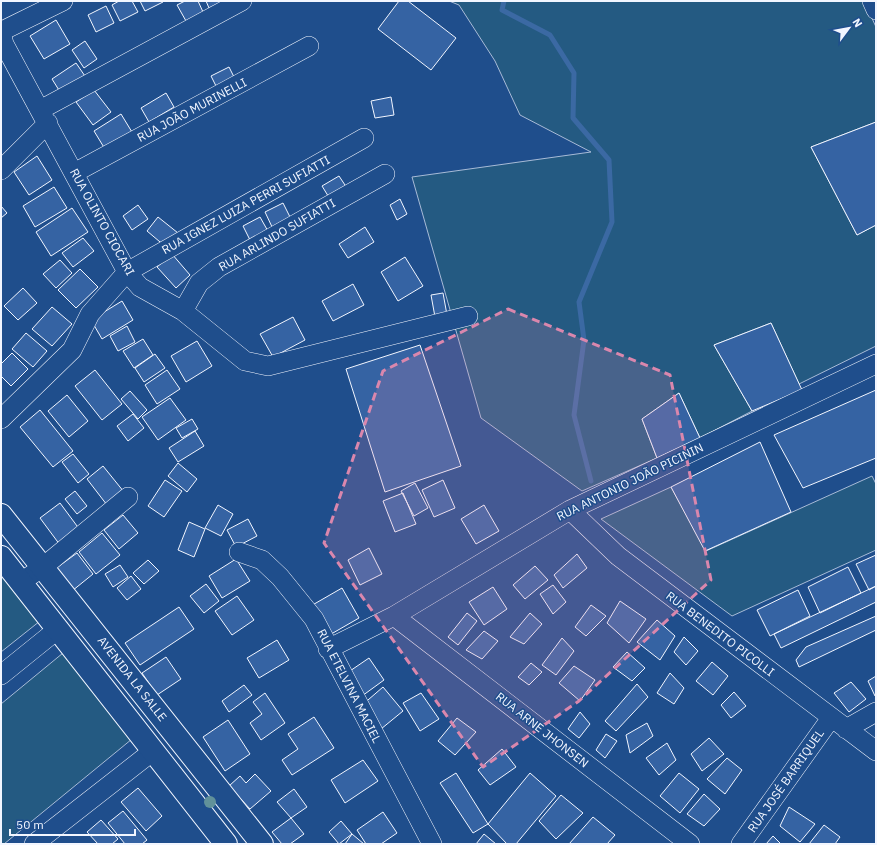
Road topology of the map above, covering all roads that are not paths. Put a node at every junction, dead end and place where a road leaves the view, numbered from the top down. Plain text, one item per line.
1 (63, 1) edge
2 (242, 1) edge
3 (872, 1) edge
4 (876, 10) edge
5 (310, 46) dead end
6 (44, 117) junction
7 (364, 138) dead end
8 (1, 170) edge
9 (74, 173) junction
10 (385, 174) dead end
11 (127, 272) junction
12 (183, 311) junction
13 (468, 316) dead end
14 (876, 364) edge
15 (1, 419) edge
16 (128, 497) dead end
17 (570, 510) junction
18 (1, 515) edge
19 (239, 552) dead end
20 (1, 556) edge
21 (43, 567) junction
22 (21, 582) junction
23 (394, 616) junction
24 (58, 630) junction
25 (328, 649) junction
26 (1, 675) edge
27 (132, 679) junction
28 (110, 694) junction
29 (876, 712) edge
30 (831, 718) junction
31 (846, 729) junction
32 (153, 751) junction
33 (876, 751) edge
34 (34, 844) edge
35 (226, 844) edge
36 (262, 844) edge
37 (432, 844) edge
38 (690, 844) edge
39 (741, 844) edge

1 - 6 street, RUA OLINTO CIOCARI
2 - 6 street
3 - 4 street
5 - 9 street, RUA JOÃO MURINELLI
6 - 8 street
6 - 9 street, RUA OLINTO CIOCARI
7 - 11 street, RUA IGNEZ LUIZA PERRI SUFIATTI
9 - 11 street, RUA OLINTO CIOCARI
10 - 12 street, RUA ARLINDO SUFIATTI
11 - 12 street, RUA OLINTO CIOCARI
11 - 15 street, RUA IGNEZ LUIZA PERRI SUFIATTI
12 - 13 street, RUA OLINTO CIOCARI
14 - 17 street, RUA ANTONIO JOÃO PICININ
16 - 21 street
17 - 23 street, RUA ANTONIO JOÃO PICININ
17 - 30 street, RUA BENEDITO PICOLLI
18 - 21 main road, AVENIDA LA SALLE
19 - 25 street, RUA ETELVINA MACIEL
20 - 22 main road
21 - 22 street
21 - 27 main road, AVENIDA LA SALLE
22 - 24 main road
23 - 25 street, RUA ANTONIO JOÃO PICININ
23 - 38 street, RUA ARNE JHONSEN
24 - 26 street
24 - 28 main road
25 - 37 street, RUA ETELVINA MACIEL
27 - 28 main road
27 - 36 main road, AVENIDA LA SALLE
28 - 32 main road
29 - 31 street
30 - 31 street, RUA BENEDITO PICOLLI
30 - 39 street, RUA JOSÉ BARRIQUEL
31 - 33 street, RUA BENEDITO PICOLLI
32 - 34 street
32 - 35 main road

